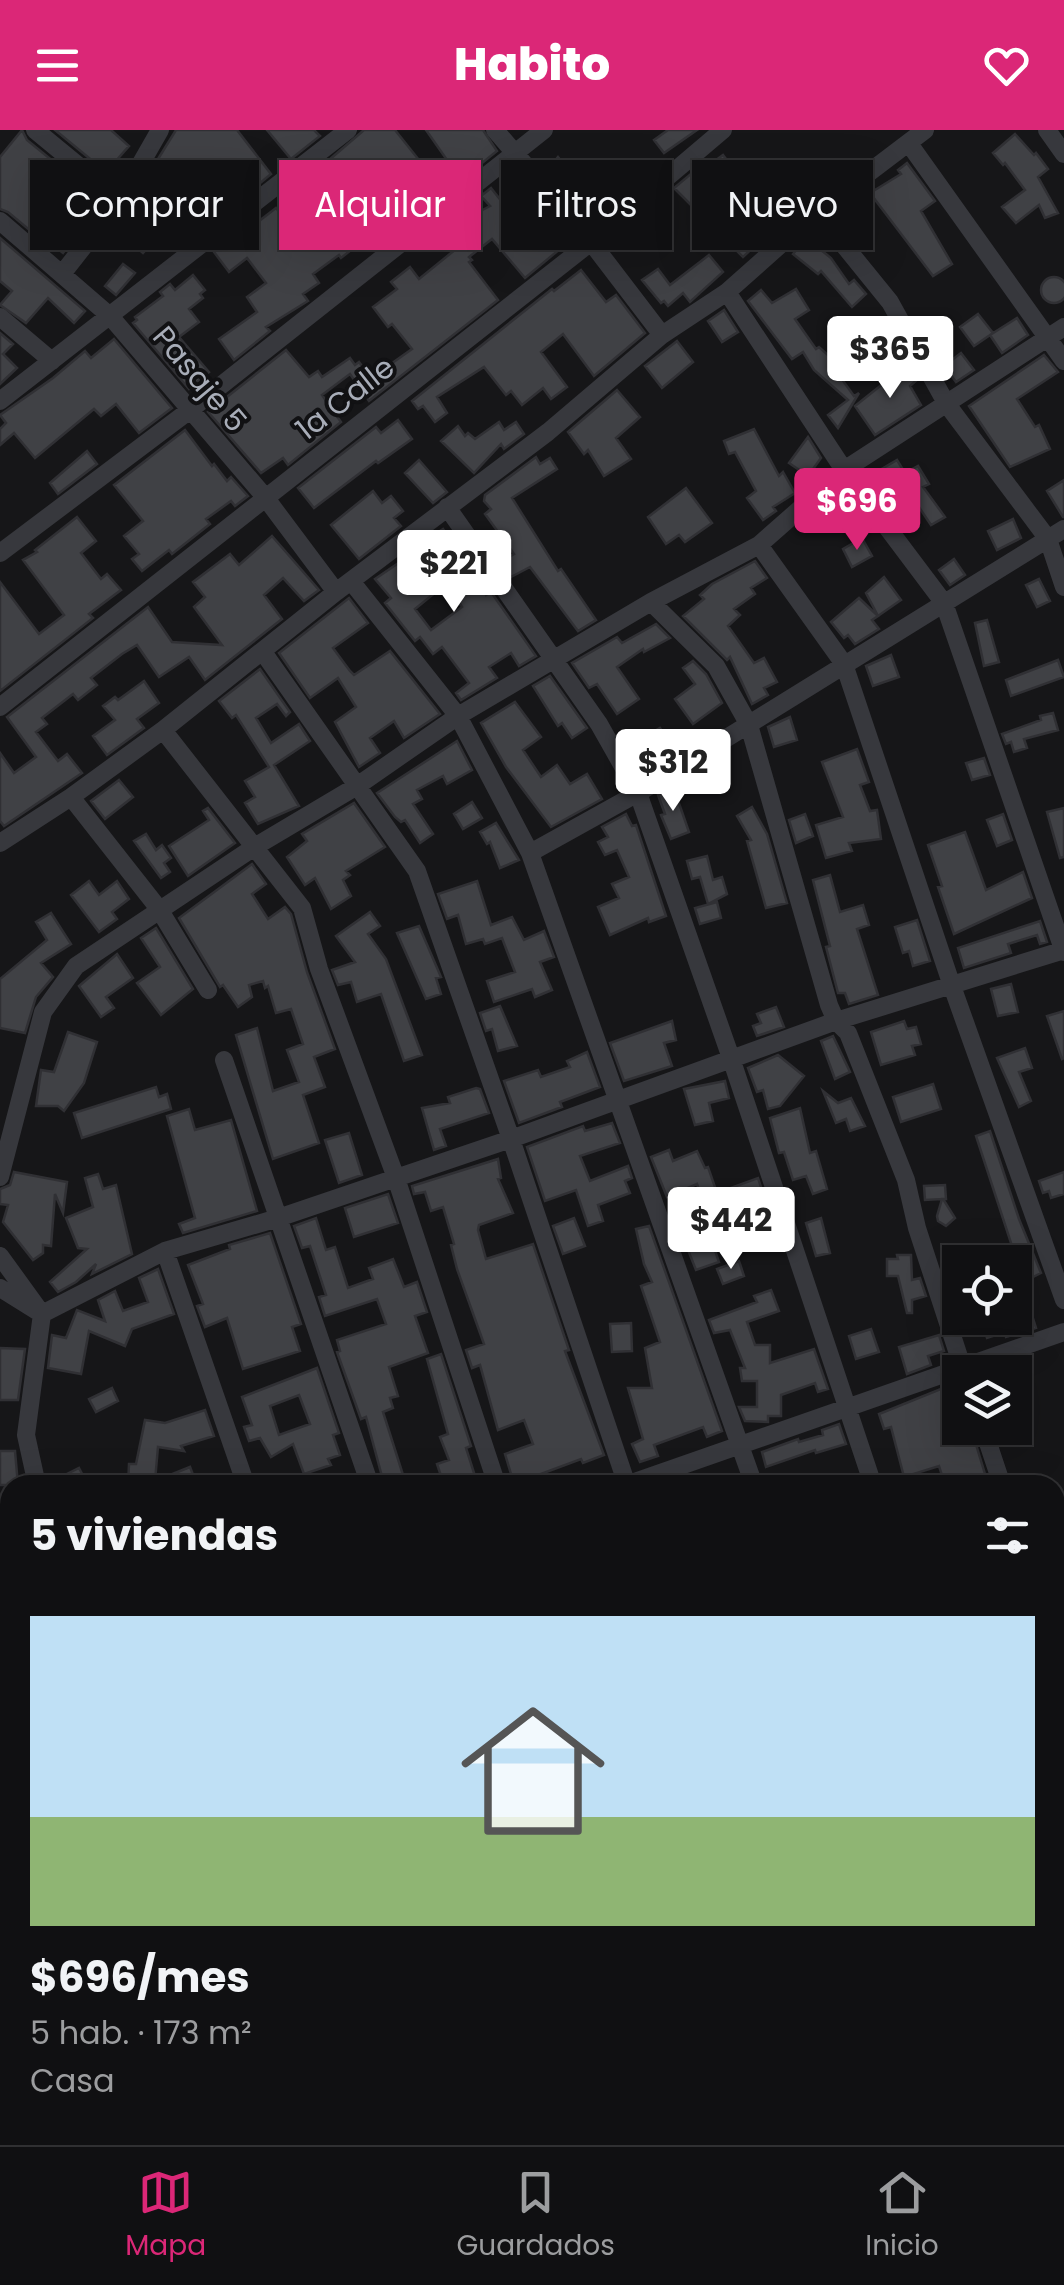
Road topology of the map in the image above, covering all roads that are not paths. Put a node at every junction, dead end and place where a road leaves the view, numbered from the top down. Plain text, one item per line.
1 (36, 130) edge
2 (348, 130) edge
3 (495, 130) edge
4 (544, 130) edge
5 (723, 130) edge
6 (925, 130) edge
7 (1048, 130) edge
8 (157, 131) edge
9 (910, 144) junction
10 (1064, 154) edge
11 (515, 156) junction
12 (72, 160) edge
13 (141, 160) edge
14 (519, 160) edge
15 (873, 171) edge
16 (672, 173) edge
17 (0, 221) edge
18 (81, 250) edge
19 (581, 250) edge
20 (597, 250) edge
21 (775, 250) edge
22 (848, 250) edge
23 (62, 274) junction
24 (727, 292) junction
25 (110, 316) junction
26 (0, 317) edge
27 (1064, 327) edge
28 (662, 334) junction
29 (1046, 338) junction
30 (52, 361) junction
31 (1064, 361) edge
32 (0, 400) edge
33 (946, 403) junction
34 (190, 410) junction
35 (844, 470) junction
36 (265, 497) junction
37 (446, 507) junction
38 (1056, 534) edge
39 (759, 544) junction
40 (0, 553) edge
41 (344, 587) junction
42 (1064, 587) edge
43 (650, 602) junction
44 (944, 603) junction
45 (262, 652) junction
46 (555, 662) junction
47 (844, 664) junction
48 (0, 708) edge
49 (458, 716) junction
50 (749, 725) junction
51 (163, 730) junction
52 (357, 786) junction
53 (638, 793) junction
54 (71, 798) junction
55 (0, 843) edge
56 (256, 846) junction
57 (530, 853) junction
58 (158, 910) junction
59 (1064, 951) edge
60 (952, 986) junction
61 (208, 990) dead end
62 (836, 1021) junction
63 (731, 1058) junction
64 (224, 1060) dead end
65 (619, 1101) junction
66 (511, 1139) junction
67 (0, 1176) edge
68 (396, 1178) junction
69 (278, 1218) junction
70 (165, 1251) junction
71 (0, 1256) edge
72 (0, 1288) edge
73 (1064, 1300) edge
74 (42, 1314) junction
75 (1064, 1332) edge
76 (959, 1355) edge
77 (1001, 1355) edge
78 (942, 1376) edge
79 (849, 1406) junction
80 (740, 1444) junction
81 (989, 1445) edge
82 (35, 1475) edge
83 (243, 1475) edge
84 (367, 1475) edge
85 (494, 1475) edge
86 (623, 1475) edge
87 (654, 1475) edge
88 (751, 1475) edge
89 (870, 1475) edge
90 (999, 1475) edge

1 - 12 street
2 - 25 street
3 - 11 street
4 - 11 street
5 - 16 street, 1a Calle
6 - 9 street
7 - 10 street
8 - 13 street
9 - 15 street
9 - 29 street
11 - 14 street
11 - 34 street
17 - 23 street, Pasaje 5
18 - 23 street
19 - 36 street, 1a Calle
20 - 28 street
21 - 24 street
22 - 33 street
23 - 25 street, Pasaje 5
24 - 28 street
24 - 35 street
25 - 30 street
25 - 34 street, Pasaje 5
26 - 30 street
27 - 29 street
28 - 37 street
29 - 31 street
29 - 33 street
30 - 32 street
33 - 35 street
33 - 38 street
34 - 36 street, Pasaje 5
34 - 40 street
35 - 39 street
35 - 44 street
36 - 41 street, Pasaje 5
36 - 48 street, 1a Calle
37 - 41 street
37 - 46 street
38 - 42 street
38 - 44 street
39 - 43 street
39 - 47 street
41 - 45 street
41 - 49 street, Pasaje 5
43 - 46 street
43 - 50 street
44 - 47 street
44 - 59 street
45 - 51 street
45 - 52 street
46 - 49 street
46 - 53 street
47 - 50 street
47 - 60 street
49 - 52 street
49 - 57 street, Pasaje 5
50 - 53 street
50 - 62 street
51 - 54 street
51 - 56 street
52 - 56 street
52 - 66 street
53 - 57 street
53 - 63 street
54 - 55 street
54 - 58 street
56 - 58 street
56 - 68 street
57 - 65 street, Pasaje 5
58 - 61 street
58 - 67 street
59 - 60 street
60 - 62 street
60 - 73 street
62 - 63 street
62 - 76 street
63 - 65 street
63 - 79 street
64 - 69 street
65 - 66 street
65 - 80 street, Pasaje 5
66 - 68 street
66 - 86 street
68 - 69 street
68 - 85 street
69 - 70 street
69 - 84 street
70 - 74 street
70 - 83 street
71 - 74 street
72 - 74 street
74 - 82 street
75 - 77 street
78 - 79 street
79 - 80 street
79 - 89 street
80 - 87 street
80 - 88 street, Pasaje 5
81 - 90 street

